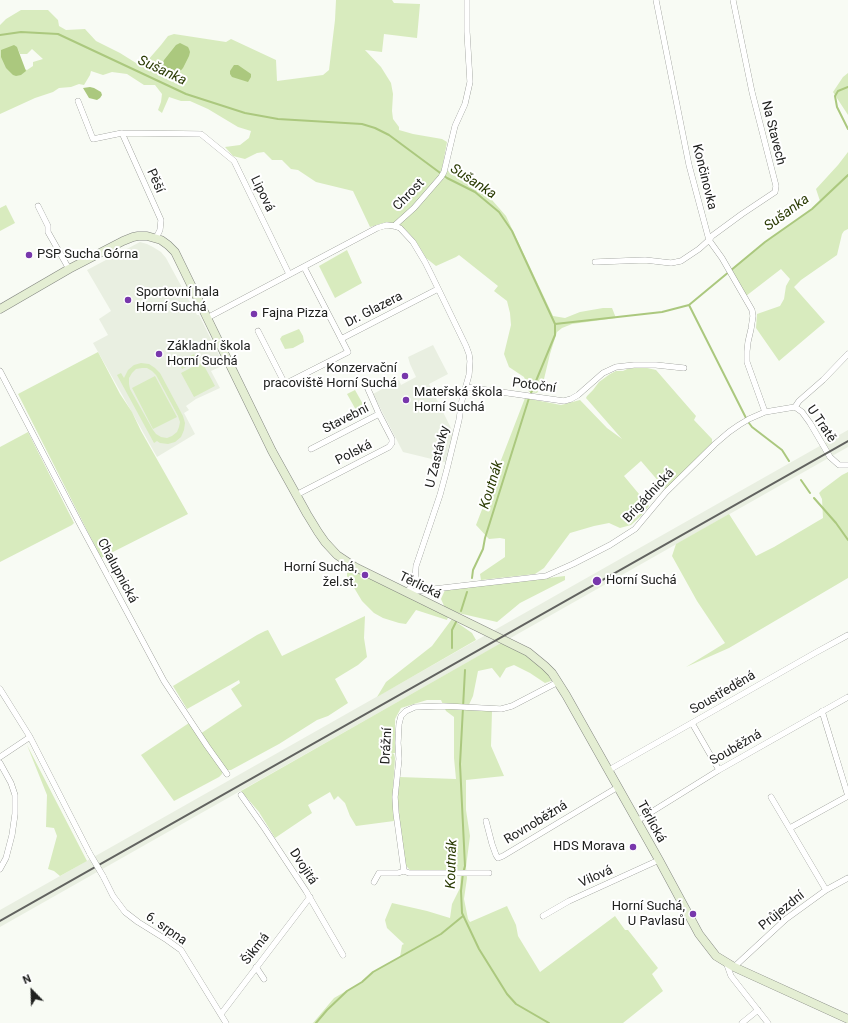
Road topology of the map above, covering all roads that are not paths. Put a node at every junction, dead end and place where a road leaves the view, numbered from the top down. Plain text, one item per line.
1 (467, 0) edge
2 (656, 0) edge
3 (733, 0) edge
4 (78, 101) dead end
5 (122, 133) junction
6 (38, 206) dead end
7 (394, 226) junction
8 (156, 238) junction
9 (709, 240) junction
10 (595, 262) dead end
11 (304, 267) junction
12 (69, 269) junction
13 (289, 274) junction
14 (438, 289) junction
15 (0, 309) edge
16 (208, 318) junction
17 (258, 331) dead end
18 (341, 339) junction
19 (848, 354) edge
20 (684, 368) dead end
21 (0, 371) edge
22 (364, 380) dead end
23 (466, 387) junction
24 (795, 407) junction
25 (765, 412) junction
26 (379, 414) junction
27 (311, 449) dead end
28 (848, 466) edge
29 (296, 495) junction
30 (407, 592) junction
31 (848, 635) edge
32 (558, 682) junction
33 (0, 689) edge
34 (848, 696) edge
35 (822, 711) junction
36 (692, 723) junction
37 (30, 738) junction
38 (0, 757) edge
39 (0, 763) edge
40 (609, 770) junction
41 (719, 770) junction
42 (227, 774) dead end
43 (618, 787) junction
44 (241, 795) dead end
45 (771, 797) dead end
46 (486, 821) dead end
47 (637, 821) junction
48 (790, 828) junction
49 (659, 860) junction
50 (0, 869) edge
51 (404, 871) junction
52 (489, 873) dead end
53 (848, 878) edge
54 (374, 882) dead end
55 (826, 890) junction
56 (310, 897) junction
57 (543, 916) dead end
58 (343, 954) dead end
59 (726, 962) junction
60 (256, 967) junction
61 (734, 967) junction
62 (264, 979) dead end
63 (758, 1010) junction
64 (220, 1014) junction
65 (848, 1019) edge
66 (226, 1023) edge
67 (742, 1023) edge
68 (768, 1023) edge

1 - 7 street, Chrost
2 - 9 street, Končinovka
3 - 9 street, Na Stavech
4 - 5 street
5 - 8 street, Pěší
5 - 13 street, Lipová
6 - 12 street
7 - 11 street, Chrost
7 - 14 street, U Zastávky
8 - 12 main road
8 - 16 main road, Těrlická
9 - 10 street
9 - 25 street
11 - 13 street, Chrost
11 - 18 street
12 - 15 main road
13 - 16 street, Chrost
14 - 18 street, Dr. Glazera
14 - 23 street, U Zastávky
16 - 29 main road, Těrlická
17 - 18 street, Dr. Glazera
19 - 24 street
20 - 23 street, Potoční
21 - 42 street, Chalupnická
22 - 26 street, Stavební
23 - 30 street, U Zastávky
24 - 25 street, Brigádnická
24 - 28 street, U Tratě
25 - 30 street, Brigádnická
26 - 27 street, Stavební
26 - 29 street, Polská
29 - 30 main road, Těrlická
30 - 32 main road, Těrlická
31 - 36 street, Soustředěná
32 - 40 main road, Těrlická
32 - 51 street, Drážní
33 - 37 street
34 - 35 street, Souběžná
35 - 41 street, Souběžná
35 - 48 street
36 - 40 street, Soustředěná
36 - 41 street
37 - 38 street
37 - 64 street, 6. srpna, bridge
39 - 50 street
40 - 43 main road, Těrlická
41 - 47 street, Souběžná
43 - 46 street, Rovnoběžná
43 - 47 main road, Těrlická
44 - 56 street, Dvojitá
45 - 48 street
47 - 49 main road, Těrlická
48 - 55 street
49 - 57 street, Vilová
49 - 59 main road, Těrlická
51 - 52 street
51 - 54 street
53 - 55 street, Průjezdní
55 - 61 street, Průjezdní
56 - 58 street, Dvojitá
56 - 60 street, Šikmá
59 - 61 main road, Těrlická
59 - 63 street
60 - 62 street
60 - 64 street, Šikmá
61 - 65 main road, Těrlická
63 - 67 street
63 - 68 street
64 - 66 street, 6. srpna

